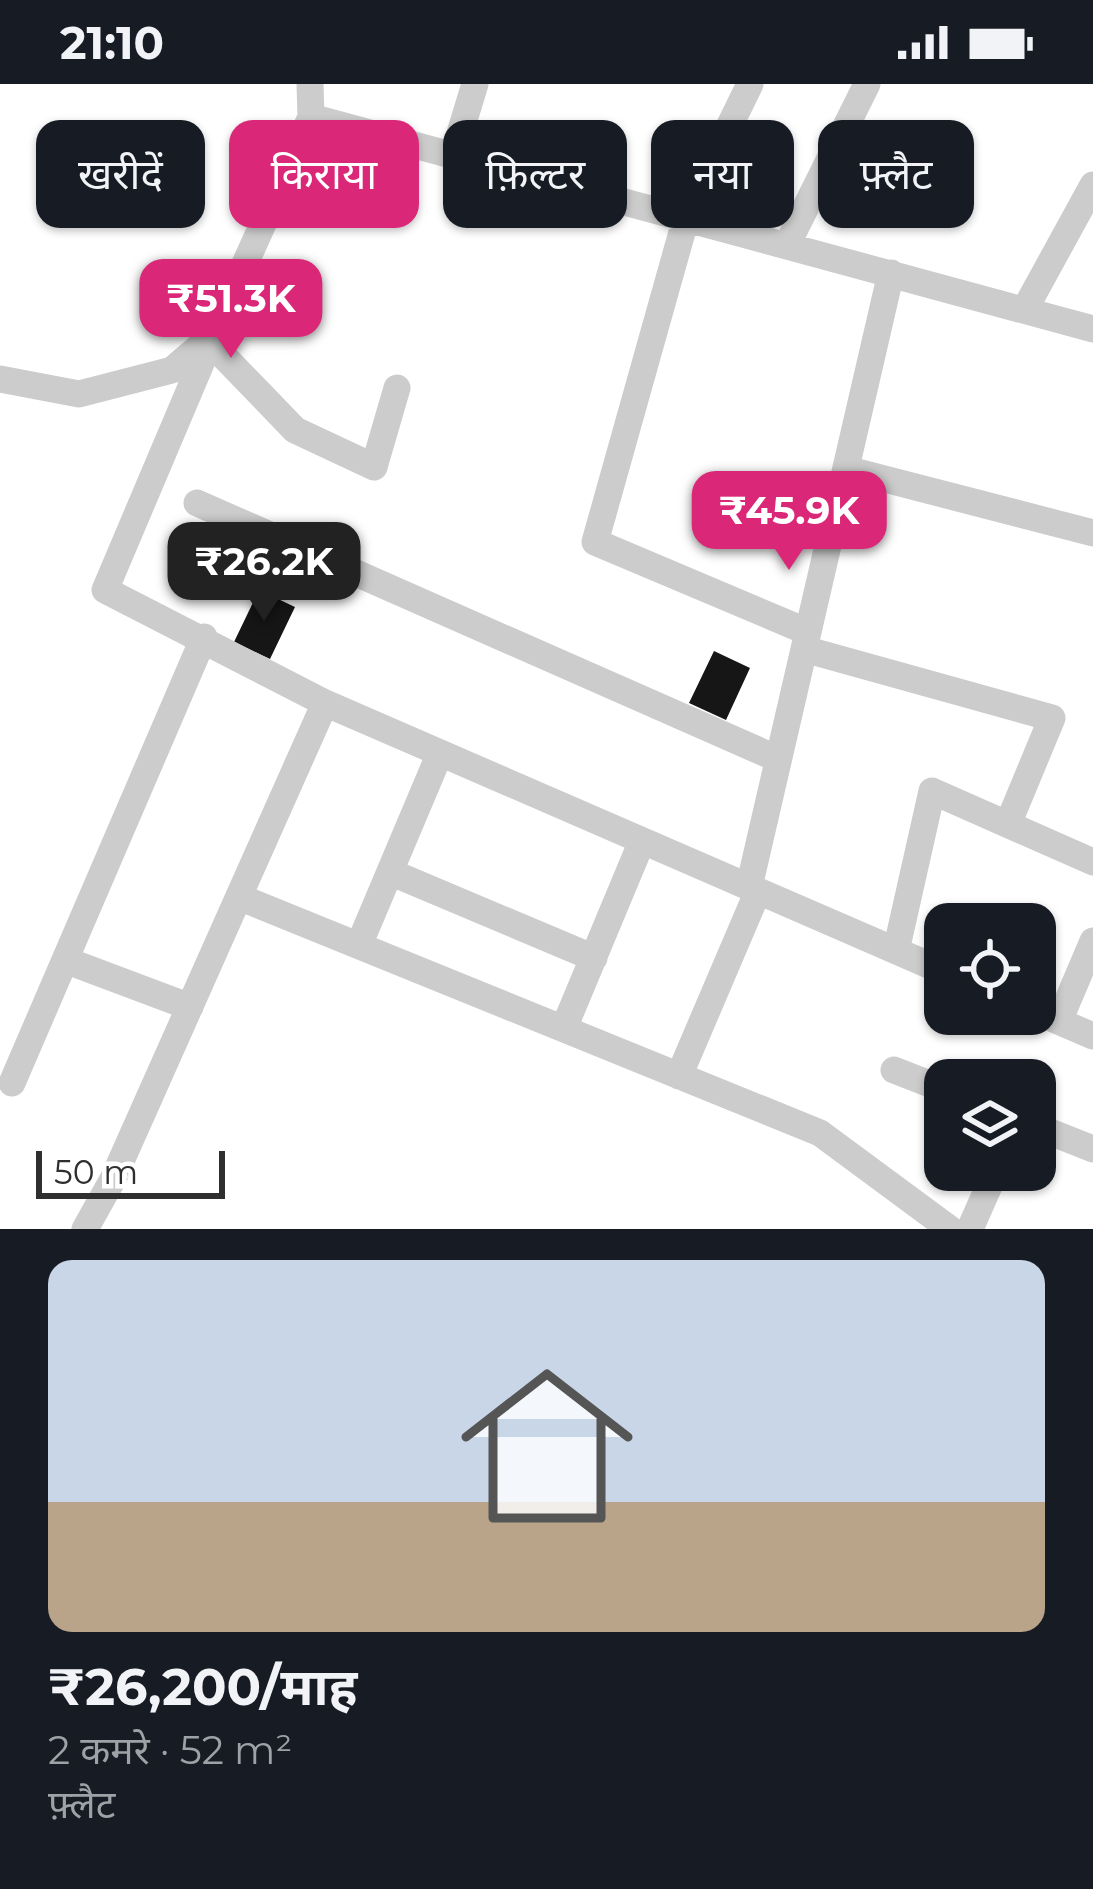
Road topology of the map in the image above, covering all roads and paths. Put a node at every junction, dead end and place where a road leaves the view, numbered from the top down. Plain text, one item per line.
1 (310, 84) edge
2 (475, 84) edge
3 (749, 84) edge
4 (867, 84) edge
5 (311, 117) junction
6 (464, 120) edge
7 (733, 120) edge
8 (443, 152) edge
9 (1093, 185) edge
10 (683, 228) edge
11 (723, 228) edge
12 (787, 245) junction
13 (891, 273) junction
14 (1025, 309) junction
15 (1093, 329) edge
16 (211, 339) junction
17 (0, 379) edge
18 (397, 388) dead end
19 (846, 469) junction
20 (197, 503) dead end
21 (1093, 532) edge
22 (204, 637) junction
23 (806, 640) junction
24 (325, 703) junction
25 (440, 753) junction
26 (778, 759) junction
27 (1008, 824) junction
28 (643, 841) junction
29 (1093, 862) edge
30 (390, 872) junction
31 (753, 889) junction
32 (239, 897) junction
33 (1093, 941) edge
34 (359, 945) junction
35 (896, 951) junction
36 (594, 958) junction
37 (65, 960) junction
38 (924, 963) edge
39 (1056, 1001) edge
40 (190, 1007) junction
41 (1056, 1020) edge
42 (564, 1028) junction
43 (1093, 1036) edge
44 (895, 1070) dead end
45 (679, 1076) junction
46 (924, 1082) edge
47 (12, 1083) dead end
48 (1056, 1134) edge
49 (1093, 1149) edge
50 (987, 1191) edge
51 (85, 1229) edge
52 (950, 1229) edge
53 (970, 1229) edge

1 - 5 street
2 - 6 street
3 - 7 street
4 - 12 street
5 - 8 street
5 - 16 street
9 - 14 street
10 - 23 street
11 - 12 street
12 - 13 street
13 - 14 street
13 - 19 street
14 - 15 street
16 - 17 street
16 - 18 street
16 - 22 street
19 - 21 street
19 - 23 street
20 - 26 street
22 - 24 street
22 - 37 street
23 - 26 street
23 - 27 street
24 - 25 street
24 - 32 street
25 - 28 street
25 - 30 street
26 - 31 street
27 - 29 street
27 - 35 street
28 - 31 street
28 - 36 street
30 - 34 street
30 - 36 street
31 - 35 street
31 - 45 street
32 - 34 street
32 - 40 street
33 - 39 street
34 - 42 street
35 - 38 street
36 - 42 street
37 - 40 street
37 - 47 street
40 - 51 street
41 - 43 street
42 - 45 street
44 - 46 street
45 - 52 street
48 - 49 street
50 - 53 street

